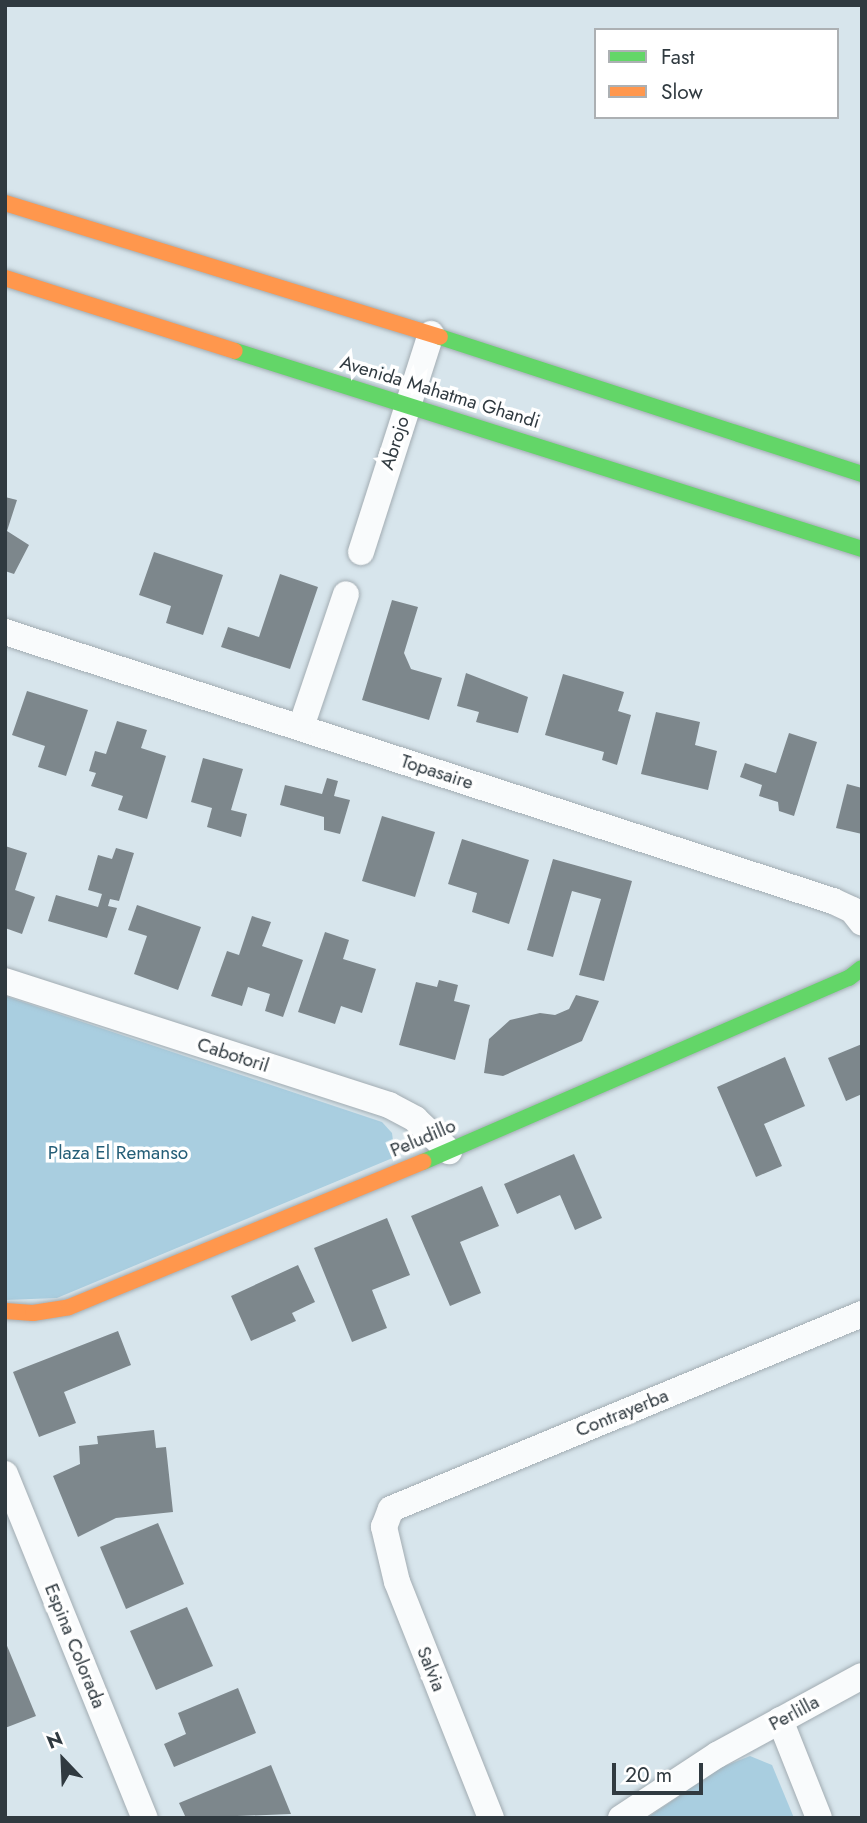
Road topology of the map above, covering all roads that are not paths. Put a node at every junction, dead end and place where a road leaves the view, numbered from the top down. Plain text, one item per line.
1 (5, 203) edge
2 (5, 278) edge
3 (431, 334) junction
4 (407, 404) junction
5 (862, 474) edge
6 (862, 548) edge
7 (360, 552) dead end
8 (346, 594) dead end
9 (5, 632) edge
10 (300, 727) junction
11 (862, 923) edge
12 (856, 973) edge
13 (5, 981) edge
14 (449, 1150) junction
15 (5, 1311) edge
16 (862, 1314) edge
17 (5, 1474) edge
18 (385, 1517) joint
19 (862, 1676) edge
20 (780, 1720) junction
21 (145, 1818) edge
22 (491, 1818) edge
23 (621, 1818) edge
24 (819, 1818) edge

1 - 3 main road
2 - 4 main road, Avenida Mahatma Ghandi
3 - 4 street, Abrojo
3 - 5 main road
4 - 6 main road, Avenida Mahatma Ghandi
4 - 7 street, Abrojo
8 - 10 street
9 - 10 street, Topasaire
10 - 11 street, Topasaire
12 - 14 main road, Peludillo
13 - 14 street, Cabotoril
14 - 15 main road, Peludillo
16 - 18 street, Contrayerba
17 - 21 street, Espina Colorada
18 - 22 street, Salvia
19 - 20 street, Perlilla
20 - 23 street, Perlilla
20 - 24 street

